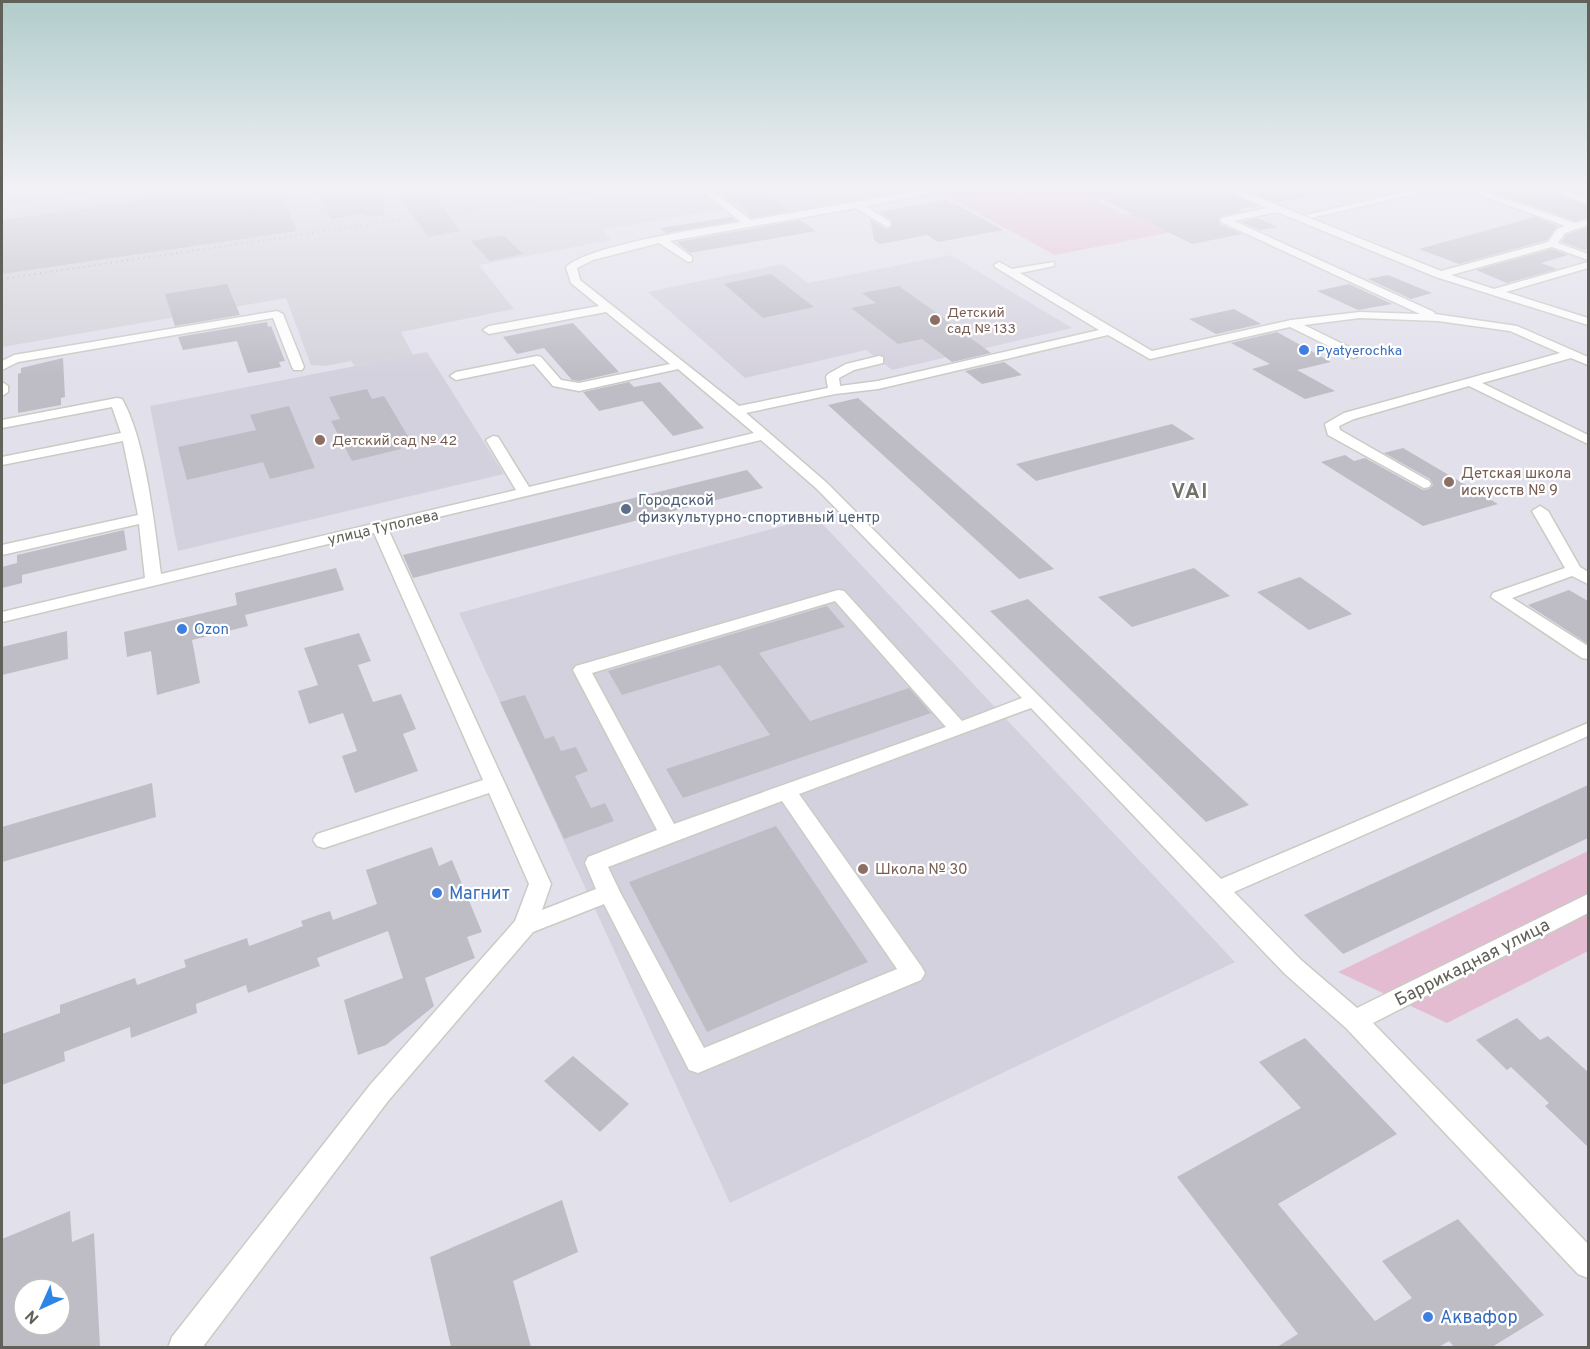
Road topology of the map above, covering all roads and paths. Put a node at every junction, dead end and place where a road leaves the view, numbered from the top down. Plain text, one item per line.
1 (623, 249) edge
2 (674, 249) edge
3 (1287, 249) edge
4 (1375, 249) edge
5 (1534, 249) edge
6 (1566, 249) edge
7 (1588, 257) edge
8 (688, 259) dead end
9 (1050, 264) dead end
10 (999, 265) dead end
11 (1588, 265) edge
12 (1011, 272) junction
13 (1440, 275) junction
14 (1495, 292) junction
15 (607, 308) junction
16 (1438, 318) junction
17 (1588, 322) edge
18 (1291, 323) junction
19 (489, 330) dead end
20 (1109, 331) junction
21 (2, 353) edge
22 (1353, 354) dead end
23 (1571, 354) junction
24 (15, 359) junction
25 (879, 360) dead end
26 (1588, 361) edge
27 (681, 365) junction
28 (2, 366) edge
29 (298, 367) dead end
30 (456, 376) dead end
31 (1472, 383) junction
32 (2, 386) edge
33 (835, 390) junction
34 (2, 392) edge
35 (736, 411) junction
36 (2, 424) edge
37 (130, 435) junction
38 (764, 435) junction
39 (493, 440) dead end
40 (1588, 440) edge
41 (2, 461) edge
42 (1424, 484) dead end
43 (525, 493) junction
44 (1540, 511) dead end
45 (146, 518) junction
46 (379, 528) junction
47 (2, 550) edge
48 (1574, 570) junction
49 (1588, 579) edge
50 (154, 581) junction
51 (2, 617) edge
52 (1588, 654) edge
53 (1034, 700) junction
54 (959, 729) junction
55 (1588, 729) edge
56 (495, 783) junction
57 (787, 792) junction
58 (669, 834) junction
59 (324, 840) dead end
60 (1218, 890) junction
61 (609, 893) junction
62 (1588, 903) edge
63 (525, 926) junction
64 (1355, 1022) junction
65 (1588, 1264) edge
66 (183, 1347) edge

1 - 15 street
2 - 8 street
3 - 16 street
4 - 13 street
5 - 13 street
6 - 7 street
9 - 12 street
10 - 12 street
11 - 14 street
12 - 20 street
13 - 14 street
14 - 17 street
15 - 19 street
15 - 27 street
16 - 18 street
16 - 23 street
18 - 20 street
18 - 22 street
20 - 33 street
21 - 24 street
23 - 26 street
23 - 31 street
24 - 28 street
24 - 29 street
25 - 33 street
27 - 30 street
27 - 35 street
31 - 40 street
31 - 42 street
32 - 34 street
33 - 35 street
35 - 38 street
36 - 37 street
37 - 41 street
37 - 45 street
38 - 43 street, улица Туполева
38 - 53 street
39 - 43 street
43 - 46 street, улица Туполева
44 - 48 street
45 - 47 street
45 - 50 street
46 - 50 street, улица Туполева
46 - 56 street
48 - 49 street
48 - 52 street
50 - 51 street, улица Туполева
53 - 54 street
53 - 60 street
54 - 57 street
54 - 58 street
55 - 60 street
56 - 59 street
56 - 63 street
57 - 58 street
57 - 61 street
58 - 61 street
60 - 64 street
61 - 63 street
62 - 64 street, Баррикадная улица
63 - 66 street
64 - 65 street

